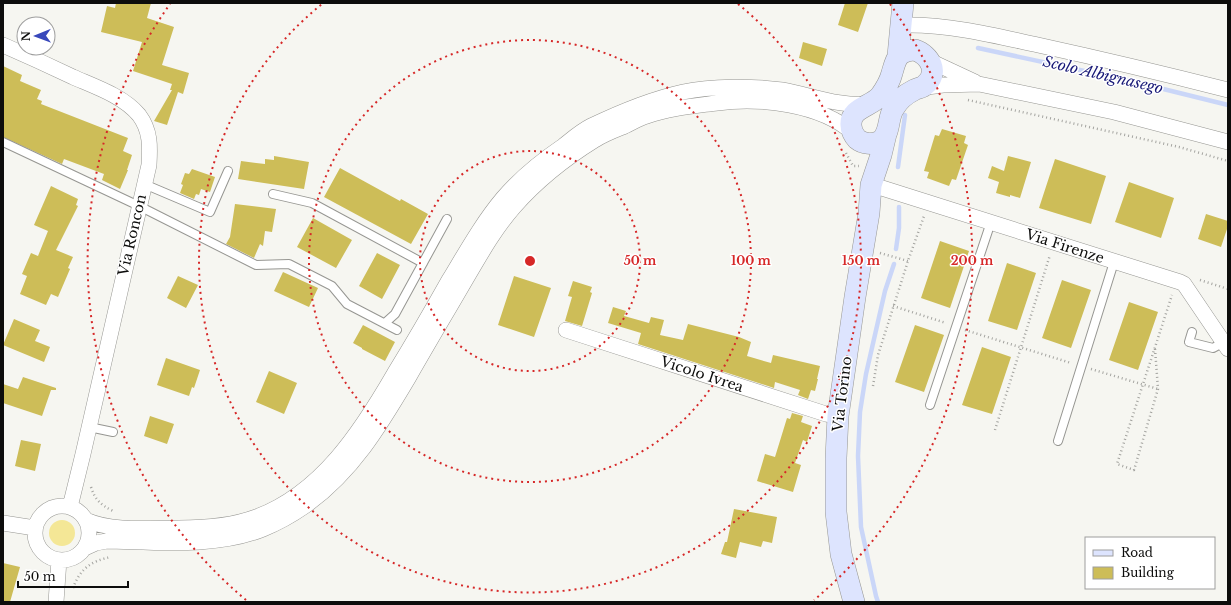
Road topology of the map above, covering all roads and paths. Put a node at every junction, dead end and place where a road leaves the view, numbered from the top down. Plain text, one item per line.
1 (904, 3) edge
2 (909, 25) junction
3 (3, 45) edge
4 (898, 56) junction
5 (925, 57) junction
6 (979, 84) junction
7 (919, 88) junction
8 (1228, 90) edge
9 (962, 99) dead end
10 (869, 104) junction
11 (886, 134) junction
12 (851, 140) junction
13 (3, 142) edge
14 (1228, 142) edge
15 (1228, 162) edge
16 (853, 166) dead end
17 (228, 171) dead end
18 (144, 184) junction
19 (870, 185) junction
20 (273, 194) dead end
21 (929, 203) junction
22 (139, 206) junction
23 (447, 219) dead end
24 (991, 222) junction
25 (1053, 243) junction
26 (863, 249) junction
27 (908, 261) junction
28 (1114, 262) junction
29 (423, 263) junction
30 (1199, 280) dead end
31 (1228, 289) edge
32 (1177, 291) dead end
33 (893, 306) junction
34 (385, 323) junction
35 (956, 326) junction
36 (397, 330) dead end
37 (566, 330) dead end
38 (1192, 332) dead end
39 (1226, 343) edge
40 (1021, 348) junction
41 (1155, 349) junction
42 (1081, 366) junction
43 (1143, 384) junction
44 (873, 386) dead end
45 (1158, 389) junction
46 (930, 405) dead end
47 (838, 416) junction
48 (89, 427) junction
49 (995, 430) dead end
50 (113, 432) dead end
51 (1058, 441) dead end
52 (70, 507) junction
53 (86, 520) junction
54 (3, 523) edge
55 (35, 528) junction
56 (85, 548) junction
57 (112, 557) dead end
58 (59, 560) junction
59 (75, 581) dead end
60 (56, 602) edge
61 (854, 602) edge

1 - 2 street
1 - 4 street
2 - 5 street
2 - 8 street
3 - 18 street, Via Roncon
4 - 5 street
4 - 10 street
5 - 6 street
5 - 7 street
6 - 7 street
6 - 14 street
7 - 11 street, Via Torino
9 - 15 path
10 - 12 street, Via Torino
10 - 53 street
11 - 12 street
11 - 19 street, Via Torino
12 - 16 path
12 - 19 street, Via Torino
12 - 56 street
13 - 22 lane
17 - 18 lane
18 - 22 street, Via Roncon
19 - 21 street, Via Firenze
19 - 26 street, Via Torino
20 - 29 lane
21 - 24 street, Via Firenze
21 - 27 path
22 - 34 lane
22 - 48 street, Via Roncon
23 - 29 lane
24 - 25 street, Via Firenze
24 - 35 lane
25 - 28 street, Via Firenze
25 - 40 path
26 - 27 path
26 - 47 street, Via Torino
27 - 33 path
28 - 39 street, Via Firenze
28 - 42 lane
29 - 34 lane
30 - 31 path
32 - 41 path
33 - 35 path
33 - 44 path
34 - 36 lane
35 - 40 path
35 - 46 lane
37 - 47 street, Vicolo Ivrea
38 - 39 lane
40 - 42 path
40 - 49 path
41 - 43 path
41 - 45 path
42 - 43 path
42 - 51 lane
43 - 45 path
43 - 45 path
47 - 61 street, Via Torino
48 - 50 lane
48 - 52 street, Via Roncon
52 - 53 street
52 - 55 street
53 - 56 street
54 - 55 street
55 - 58 street
56 - 58 street
57 - 59 path
58 - 60 street

